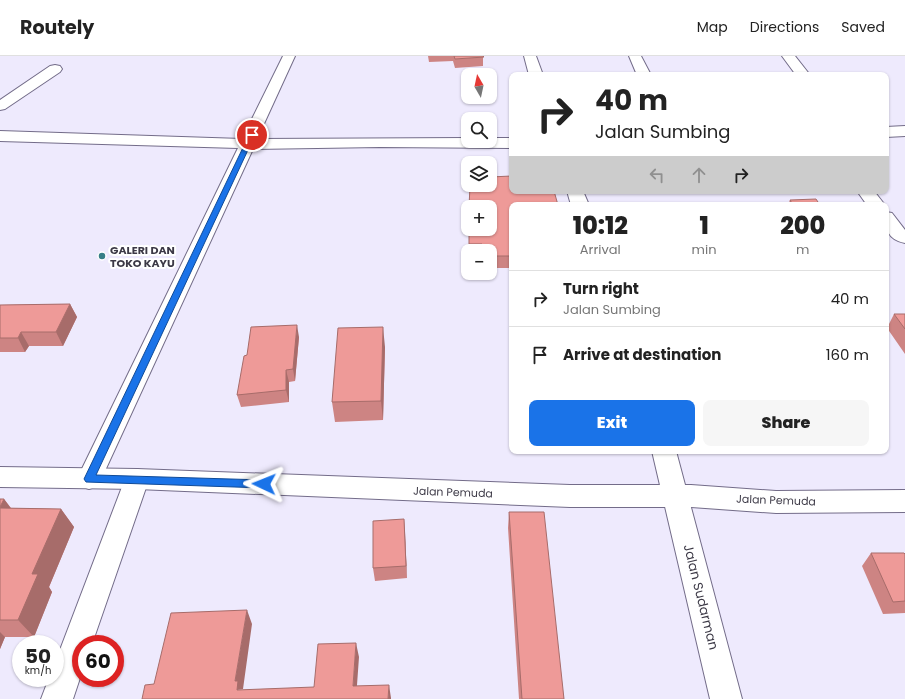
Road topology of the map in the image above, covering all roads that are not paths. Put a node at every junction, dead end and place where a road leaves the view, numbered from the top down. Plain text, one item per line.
1 (289, 56) edge
2 (530, 56) edge
3 (635, 56) edge
4 (788, 56) edge
5 (55, 69) dead end
6 (535, 72) edge
7 (643, 72) edge
8 (801, 72) edge
9 (0, 106) edge
10 (0, 136) edge
11 (248, 144) junction
12 (509, 144) edge
13 (867, 194) edge
14 (874, 202) edge
15 (889, 221) edge
16 (905, 238) edge
17 (665, 454) edge
18 (0, 477) edge
19 (89, 479) junction
20 (137, 479) junction
21 (683, 496) junction
22 (905, 501) edge
23 (57, 699) edge
24 (726, 699) edge

1 - 11 main road
2 - 6 main road
3 - 7 main road
4 - 8 main road
5 - 9 main road
10 - 11 main road
11 - 12 main road
11 - 19 main road
13 - 14 main road
15 - 16 main road
17 - 21 main road, Jalan Sudarman
18 - 19 main road, Jalan Pemuda
19 - 20 main road, Jalan Pemuda
20 - 21 main road, Jalan Pemuda
20 - 23 main road
21 - 22 main road, Jalan Pemuda
21 - 24 main road, Jalan Sudarman

